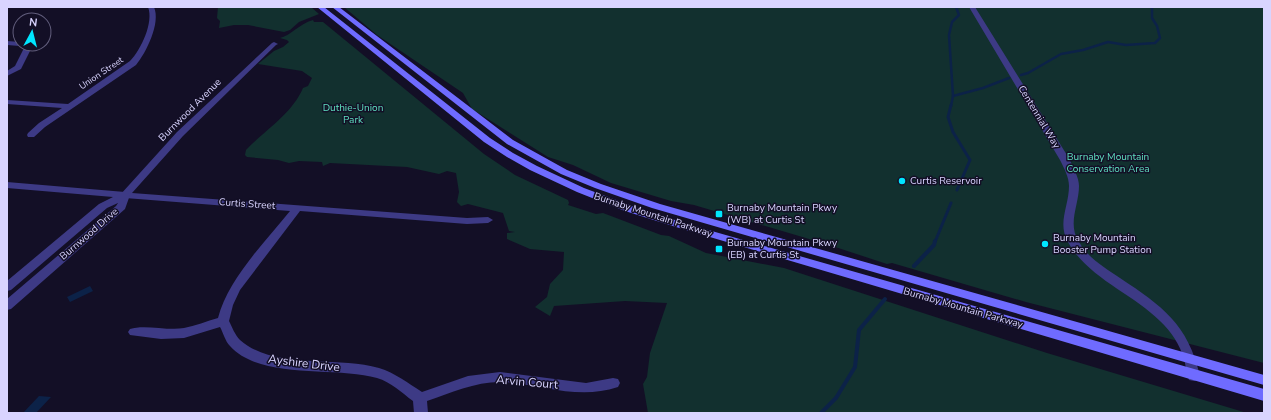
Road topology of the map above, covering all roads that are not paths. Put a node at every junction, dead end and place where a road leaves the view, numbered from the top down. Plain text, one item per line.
1 (151, 7) edge
2 (320, 7) edge
3 (334, 7) edge
4 (972, 7) edge
5 (274, 44) dead end
6 (26, 52) edge
7 (7, 74) edge
8 (7, 102) edge
9 (69, 106) junction
10 (31, 135) dead end
11 (7, 185) edge
12 (125, 195) junction
13 (298, 208) junction
14 (488, 220) dead end
15 (7, 287) edge
16 (7, 306) edge
17 (223, 321) junction
18 (134, 332) dead end
19 (1189, 359) junction
20 (1194, 376) junction
21 (1264, 380) edge
22 (613, 383) dead end
23 (1264, 395) edge
24 (420, 398) junction
25 (421, 413) edge

1 - 9 street, Union Street
2 - 20 main road, Burnaby Mountain Parkway
3 - 19 main road, Burnaby Mountain Parkway
4 - 19 street, Centennial Way
5 - 12 street, Burnwood Avenue
6 - 7 street
8 - 9 street
9 - 10 street, Union Street
11 - 12 street, Curtis Street
12 - 13 street, Curtis Street
12 - 15 street, Burnwood Drive
12 - 16 street, Burnwood Drive
13 - 14 street, Curtis Street
13 - 17 street
17 - 18 street
17 - 24 street, Ayshire Drive
19 - 20 street, Centennial Way
19 - 21 main road, Burnaby Mountain Parkway
20 - 23 main road, Burnaby Mountain Parkway
22 - 24 street, Arvin Court
24 - 25 street

